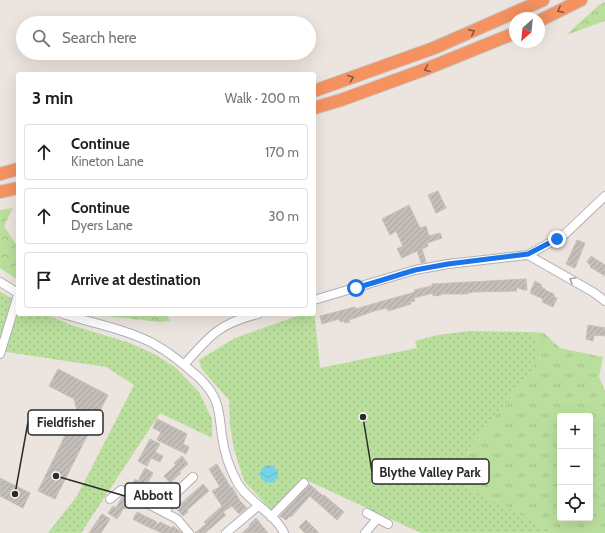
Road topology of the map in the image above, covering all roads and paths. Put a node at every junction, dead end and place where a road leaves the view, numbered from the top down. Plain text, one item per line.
1 (542, 0) edge
2 (581, 0) edge
3 (545, 18) edge
4 (509, 35) edge
5 (316, 90) edge
6 (316, 107) edge
7 (16, 170) edge
8 (0, 174) edge
9 (16, 188) edge
10 (0, 192) edge
11 (605, 196) edge
12 (528, 254) junction
13 (0, 282) edge
14 (16, 293) edge
15 (316, 299) edge
16 (16, 301) edge
17 (605, 301) edge
18 (71, 316) edge
19 (250, 316) edge
20 (0, 354) edge
21 (184, 365) junction
22 (193, 477) dead end
23 (304, 483) dead end
24 (110, 499) dead end
25 (258, 506) junction
26 (164, 513) junction
27 (367, 514) dead end
28 (271, 517) junction
29 (377, 519) junction
30 (388, 524) dead end
31 (189, 533) edge
32 (226, 533) edge
33 (284, 533) edge
34 (365, 533) edge

5 -> 1 highway
2 -> 3 highway
4 -> 6 highway
7 - 8 highway
9 - 10 highway
11 - 12 street
12 - 15 street
17 -> 12 street
13 - 14 street
16 - 20 street
18 - 21 street
19 - 21 street
21 - 25 street
22 - 26 street
23 - 28 street
24 - 26 street
25 - 28 street
25 - 32 street
26 - 31 street
27 - 29 street
28 - 33 street
29 - 30 street
29 - 34 street

